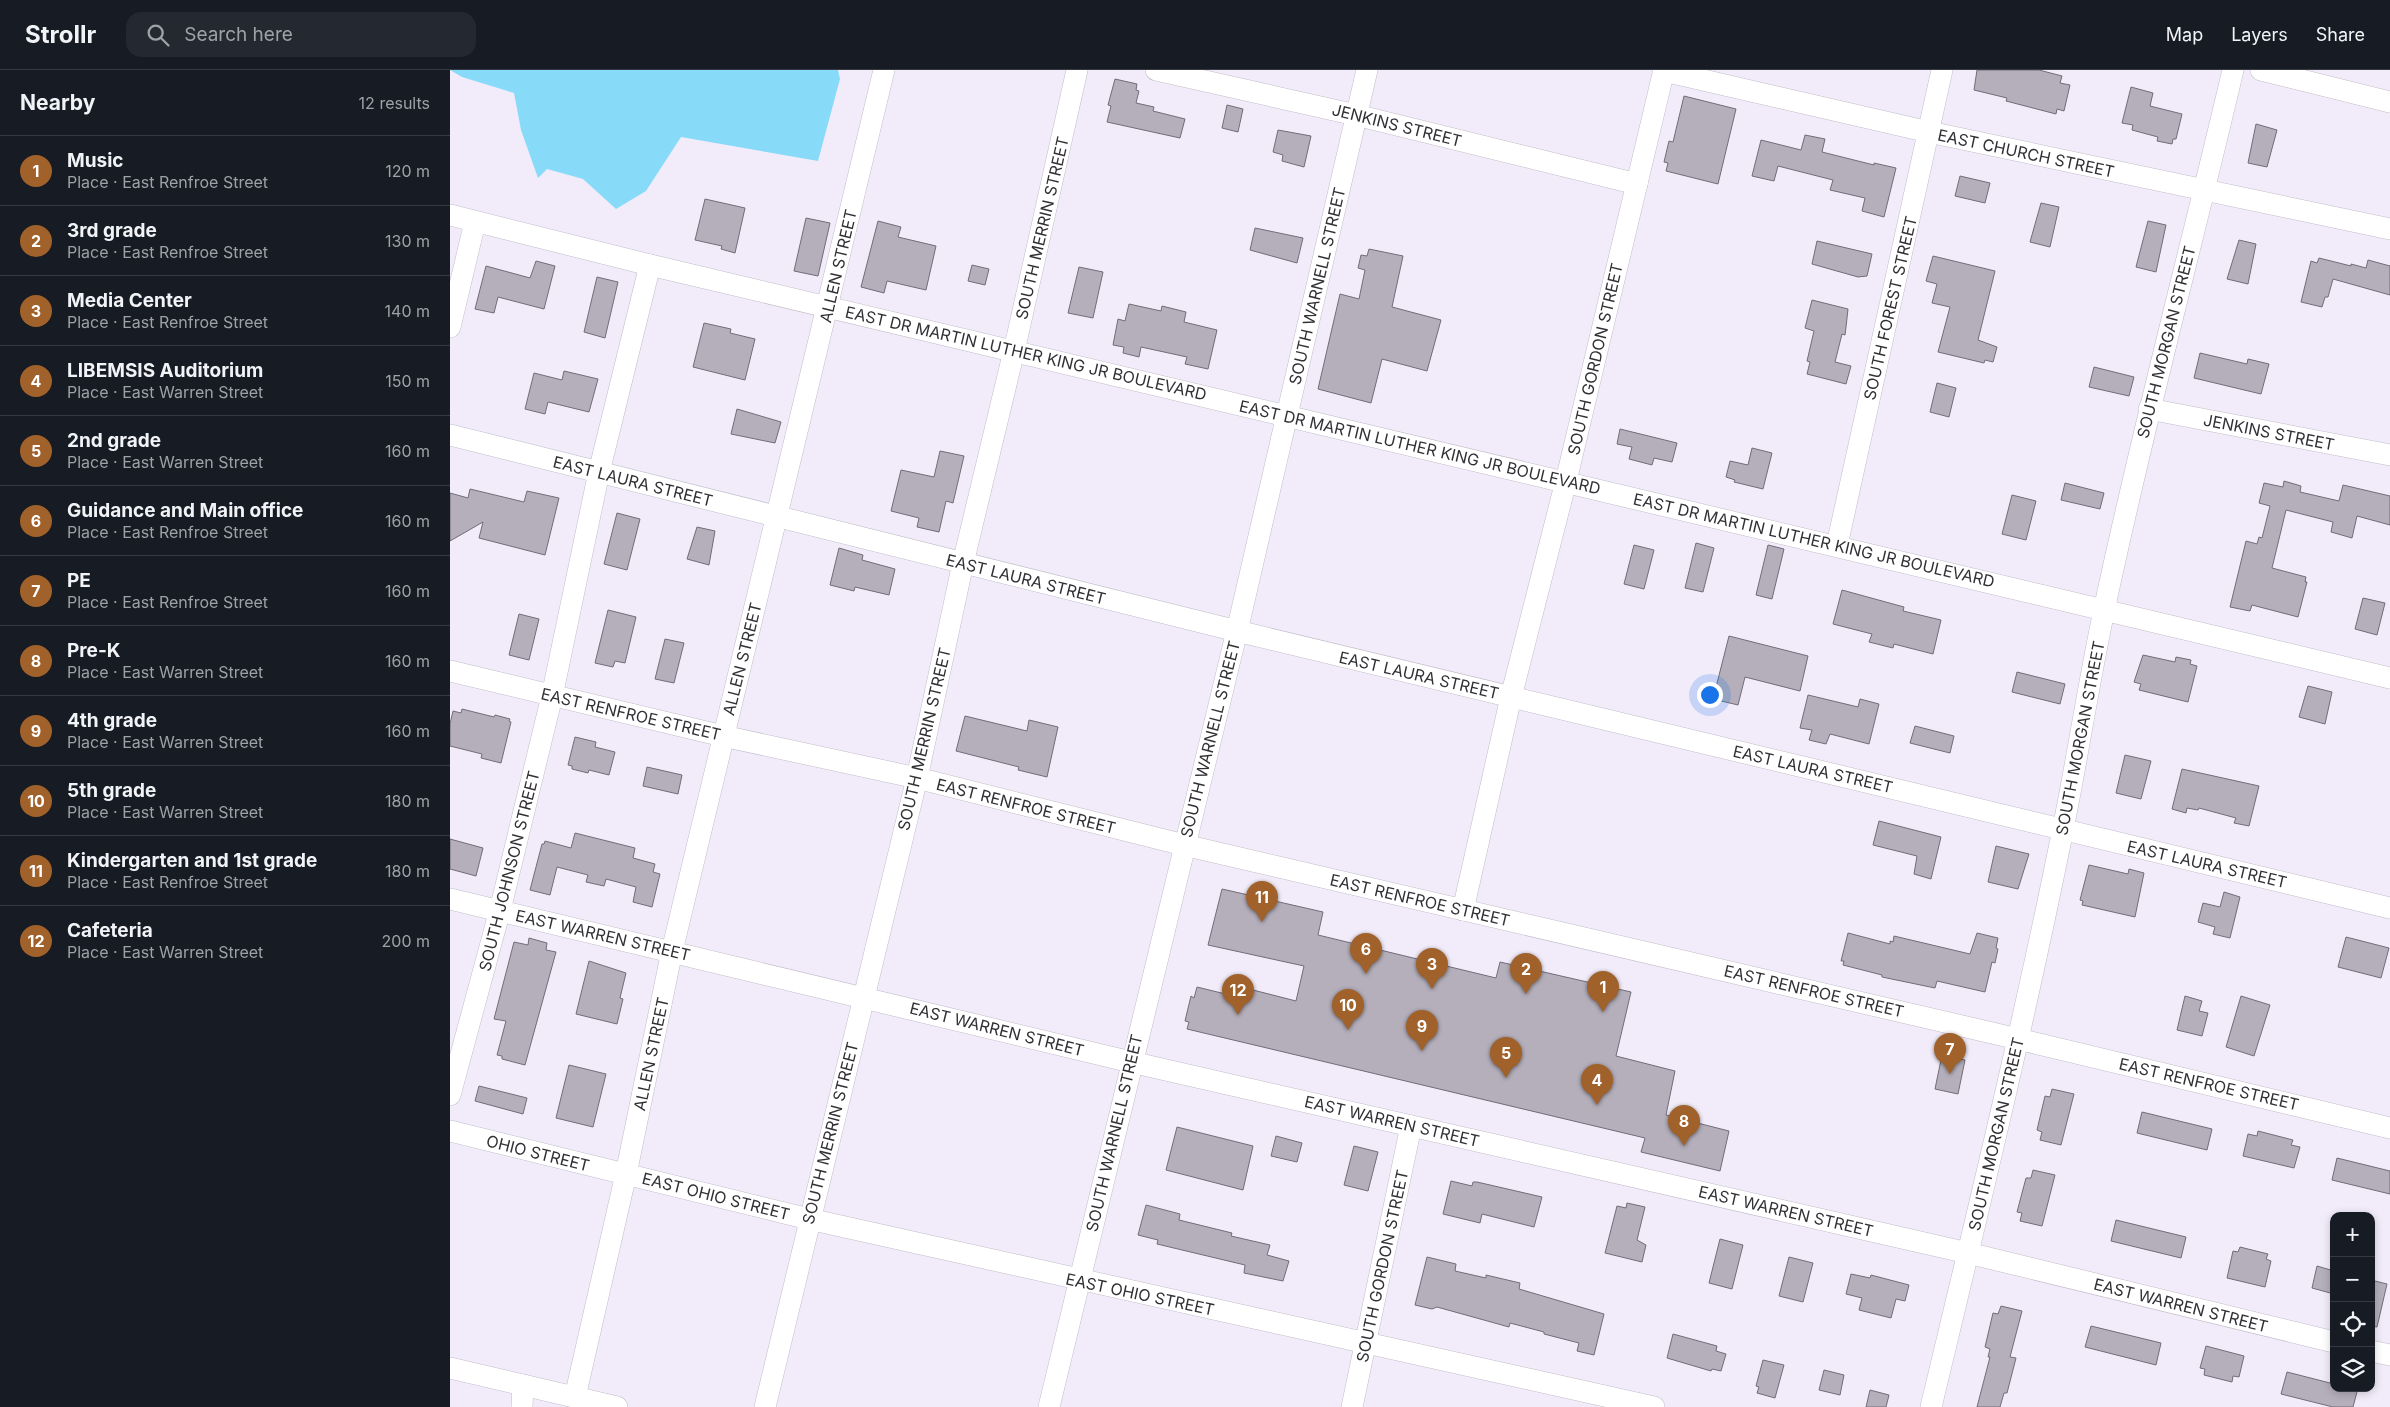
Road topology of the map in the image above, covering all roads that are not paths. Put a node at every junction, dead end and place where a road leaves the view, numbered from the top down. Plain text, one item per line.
1 (884, 70) edge
2 (1077, 70) edge
3 (1156, 70) edge
4 (1367, 70) edge
5 (1664, 70) edge
6 (1942, 70) edge
7 (2234, 70) edge
8 (2261, 70) edge
9 (2390, 102) edge
10 (1356, 115) junction
11 (1929, 132) junction
12 (1637, 184) junction
13 (2205, 190) junction
14 (450, 215) edge
15 (475, 222) junction
16 (2390, 229) edge
17 (650, 265) junction
18 (828, 306) junction
19 (450, 327) edge
20 (1014, 351) junction
21 (2149, 409) junction
22 (1287, 415) junction
23 (450, 435) edge
24 (2390, 456) edge
25 (599, 472) junction
26 (1566, 481) junction
27 (777, 518) junction
28 (1837, 545) junction
29 (963, 563) junction
30 (2104, 609) junction
31 (1237, 631) junction
32 (450, 671) edge
33 (2390, 678) edge
34 (552, 696) junction
35 (1511, 697) junction
36 (723, 736) junction
37 (917, 778) junction
38 (2063, 829) junction
39 (1184, 845) junction
40 (450, 898) edge
41 (2390, 908) edge
42 (500, 910) junction
43 (1462, 910) junction
44 (672, 951) junction
45 (864, 997) junction
46 (2018, 1039) junction
47 (1131, 1062) junction
48 (450, 1095) edge
49 (1411, 1126) junction
50 (2390, 1128) edge
51 (450, 1131) edge
52 (626, 1174) junction
53 (810, 1219) junction
54 (1968, 1253) junction
55 (1079, 1281) junction
56 (2330, 1341) edge
57 (1366, 1342) junction
58 (2375, 1352) edge
59 (2390, 1355) edge
60 (450, 1368) edge
61 (523, 1385) junction
62 (575, 1397) junction
63 (522, 1407) edge
64 (617, 1407) edge
65 (765, 1407) edge
66 (1049, 1407) edge
67 (1352, 1407) edge
68 (1654, 1407) edge
69 (1931, 1407) edge

1 - 18 street, ALLEN STREET
2 - 20 street, SOUTH MERRIN STREET
3 - 10 street, JENKINS STREET
4 - 10 street, SOUTH WARNELL STREET
5 - 11 street, EAST CHURCH STREET
5 - 12 street, SOUTH GORDON STREET
6 - 11 street, SOUTH FOREST STREET
7 - 13 street, SOUTH MORGAN STREET
8 - 9 street
10 - 12 street, JENKINS STREET
10 - 22 street, SOUTH WARNELL STREET
11 - 13 street, EAST CHURCH STREET
11 - 28 street, SOUTH FOREST STREET
12 - 26 street, SOUTH GORDON STREET
13 - 16 street, EAST CHURCH STREET
13 - 21 street, SOUTH MORGAN STREET
14 - 15 street, EAST DR MARTIN LUTHER KING JR BOULEVARD
15 - 17 street, EAST DR MARTIN LUTHER KING JR BOULEVARD
15 - 19 street
17 - 18 street, EAST DR MARTIN LUTHER KING JR BOULEVARD
17 - 25 street, SOUTH JOHNSON STREET
18 - 20 street, EAST DR MARTIN LUTHER KING JR BOULEVARD
18 - 27 street, ALLEN STREET
20 - 22 street, EAST DR MARTIN LUTHER KING JR BOULEVARD
20 - 29 street, SOUTH MERRIN STREET
21 - 24 street, JENKINS STREET
21 - 30 street, SOUTH MORGAN STREET
22 - 26 street, EAST DR MARTIN LUTHER KING JR BOULEVARD
22 - 31 street, SOUTH WARNELL STREET
23 - 25 street, EAST LAURA STREET
25 - 27 street, EAST LAURA STREET
25 - 34 street, SOUTH JOHNSON STREET
26 - 28 street, EAST DR MARTIN LUTHER KING JR BOULEVARD
26 - 35 street, SOUTH GORDON STREET
27 - 29 street, EAST LAURA STREET
27 - 36 street, ALLEN STREET
28 - 30 street, EAST DR MARTIN LUTHER KING JR BOULEVARD
29 - 31 street, EAST LAURA STREET
29 - 37 street, SOUTH MERRIN STREET
30 - 33 street, EAST DR MARTIN LUTHER KING JR BOULEVARD
30 - 38 street, SOUTH MORGAN STREET
31 - 35 street, EAST LAURA STREET
31 - 39 street, SOUTH WARNELL STREET
32 - 34 street, EAST RENFROE STREET
34 - 36 street, EAST RENFROE STREET
34 - 42 street, SOUTH JOHNSON STREET
35 - 38 street, EAST LAURA STREET
35 - 43 street, SOUTH GORDON STREET
36 - 37 street, EAST RENFROE STREET
36 - 44 street, ALLEN STREET
37 - 39 street, EAST RENFROE STREET
37 - 45 street, SOUTH MERRIN STREET
38 - 41 street, EAST LAURA STREET
38 - 46 street, SOUTH MORGAN STREET
39 - 43 street, EAST RENFROE STREET
39 - 47 street, SOUTH WARNELL STREET
40 - 42 street, EAST WARREN STREET
42 - 44 street, EAST WARREN STREET
42 - 48 street, SOUTH JOHNSON STREET
43 - 46 street, EAST RENFROE STREET
44 - 45 street, EAST WARREN STREET
44 - 52 street, ALLEN STREET
45 - 47 street, EAST WARREN STREET
45 - 53 street, SOUTH MERRIN STREET
46 - 50 street, EAST RENFROE STREET
46 - 54 street, SOUTH MORGAN STREET
47 - 49 street, EAST WARREN STREET
47 - 55 street, SOUTH WARNELL STREET
49 - 54 street, EAST WARREN STREET
49 - 57 street, SOUTH GORDON STREET
51 - 52 street, OHIO STREET
52 - 53 street, EAST OHIO STREET
52 - 62 street, ALLEN STREET
53 - 55 street, EAST OHIO STREET
53 - 65 street, SOUTH MERRIN STREET
54 - 56 street, EAST WARREN STREET
54 - 69 street, SOUTH MORGAN STREET
55 - 57 street, EAST OHIO STREET
55 - 66 street, SOUTH WARNELL STREET
57 - 67 street, SOUTH GORDON STREET
57 - 68 street, EAST OHIO STREET
58 - 59 street
60 - 61 street
61 - 62 street
61 - 63 street
62 - 64 street

